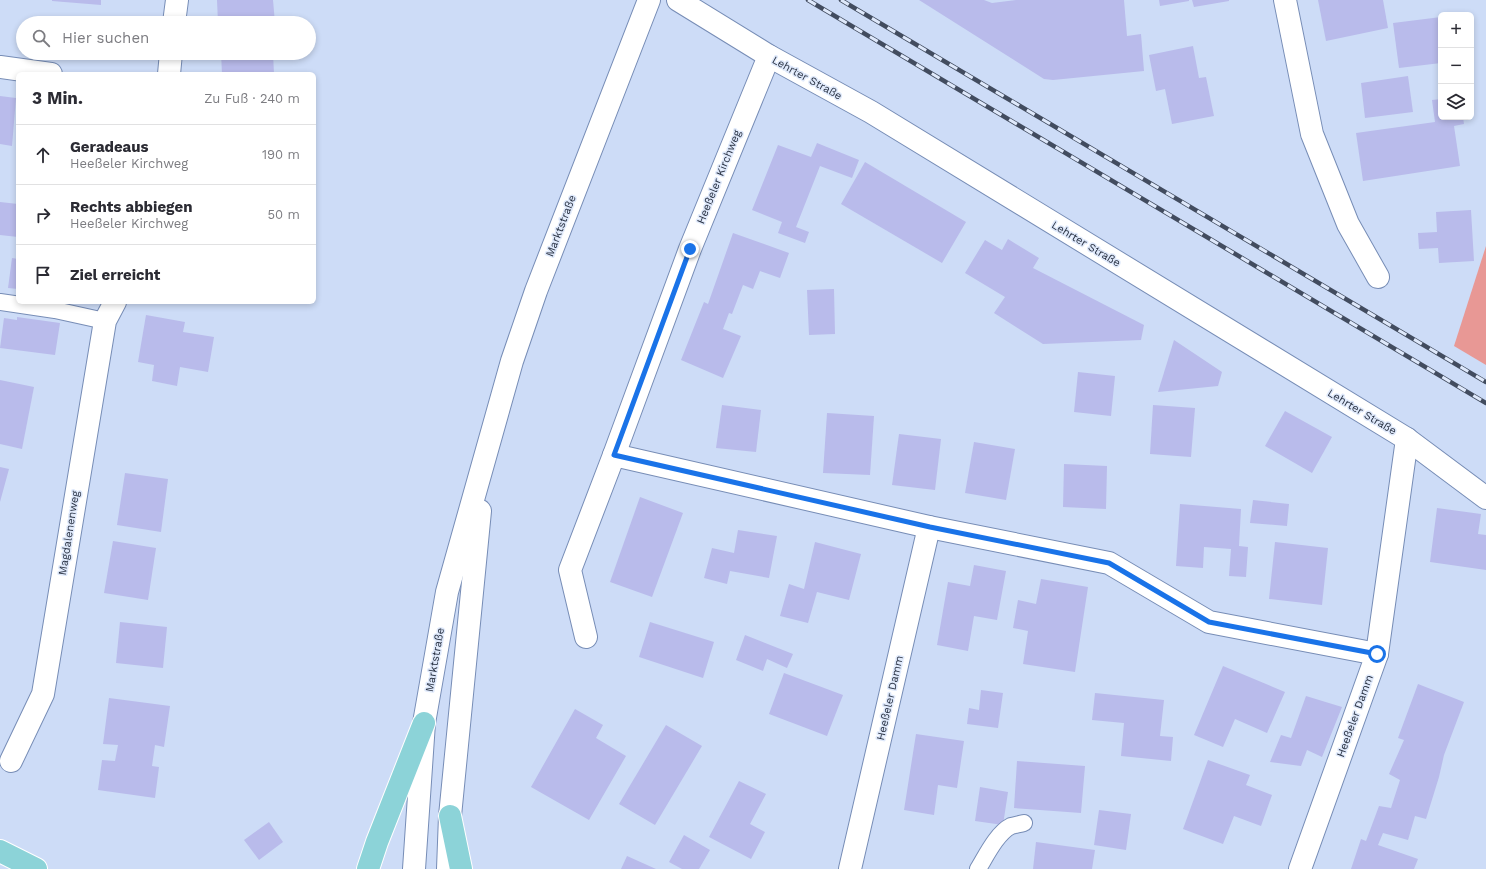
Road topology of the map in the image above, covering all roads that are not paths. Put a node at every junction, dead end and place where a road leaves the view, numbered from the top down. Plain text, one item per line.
1 (177, 0) edge
2 (649, 0) edge
3 (678, 0) edge
4 (1285, 0) edge
5 (175, 16) edge
6 (769, 56) junction
7 (171, 60) edge
8 (0, 67) edge
9 (36, 72) edge
10 (169, 72) edge
11 (1378, 278) dead end
12 (0, 302) edge
13 (114, 304) edge
14 (105, 321) junction
15 (1407, 439) junction
16 (614, 455) junction
17 (484, 456) junction
18 (1486, 498) edge
19 (930, 527) junction
20 (586, 636) dead end
21 (1377, 654) junction
22 (424, 723) junction
23 (11, 761) dead end
24 (450, 816) junction
25 (1024, 823) dead end
26 (0, 851) edge
27 (36, 869) edge
28 (368, 869) edge
29 (414, 869) edge
30 (448, 869) edge
31 (462, 869) edge
32 (850, 869) edge
33 (978, 869) edge
34 (1300, 869) edge

1 - 5 street
2 - 17 street, Marktstraße
3 - 6 street, Lehrter Straße
4 - 11 street
6 - 15 street, Lehrter Straße
6 - 16 street, Heeßeler Kirchweg
7 - 10 street
8 - 9 street
12 - 14 lane
13 - 14 street, Magdalenenweg
14 - 23 street, Magdalenenweg
15 - 18 street, Lehrter Straße
15 - 21 street, Heeßeler Damm
16 - 19 street
16 - 20 street, Heeßeler Kirchweg
17 - 22 street, Marktstraße
17 - 24 street, Marktstraße
19 - 21 street
19 - 32 street, Heeßeler Damm
21 - 34 street, Heeßeler Damm
22 - 28 main road
22 - 29 street, Marktstraße
24 - 30 street, Marktstraße
24 - 31 main road
25 - 33 lane
26 - 27 main road

